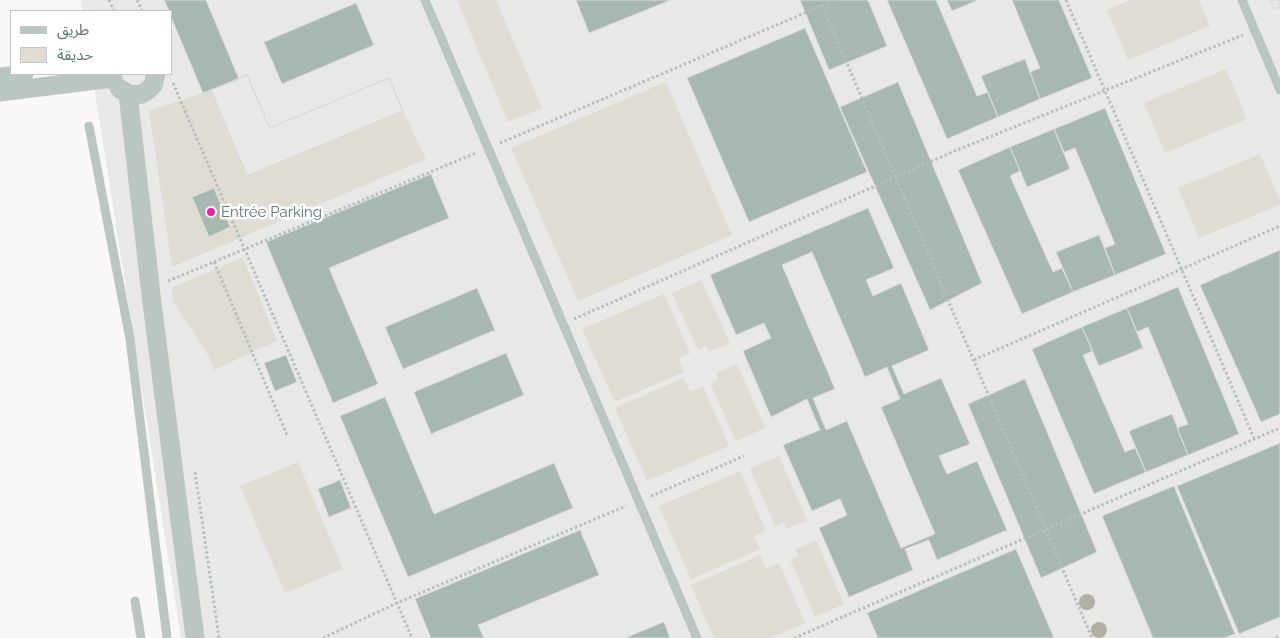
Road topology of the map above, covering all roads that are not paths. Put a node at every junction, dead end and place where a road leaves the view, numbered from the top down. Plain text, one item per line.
1 (425, 0) edge
2 (1242, 0) edge
3 (16, 75) edge
4 (113, 76) edge
5 (0, 77) edge
6 (164, 78) edge
7 (1280, 90) edge
8 (0, 92) edge
9 (128, 94) junction
10 (89, 126) dead end
11 (135, 601) dead end
12 (141, 638) edge
13 (167, 638) edge
14 (195, 638) edge
15 (698, 638) edge

1 - 15 lane
2 - 7 lane
3 - 5 street
4 - 8 street
4 - 9 street
6 - 9 street
9 - 14 street
10 - 13 lane
11 - 12 lane

